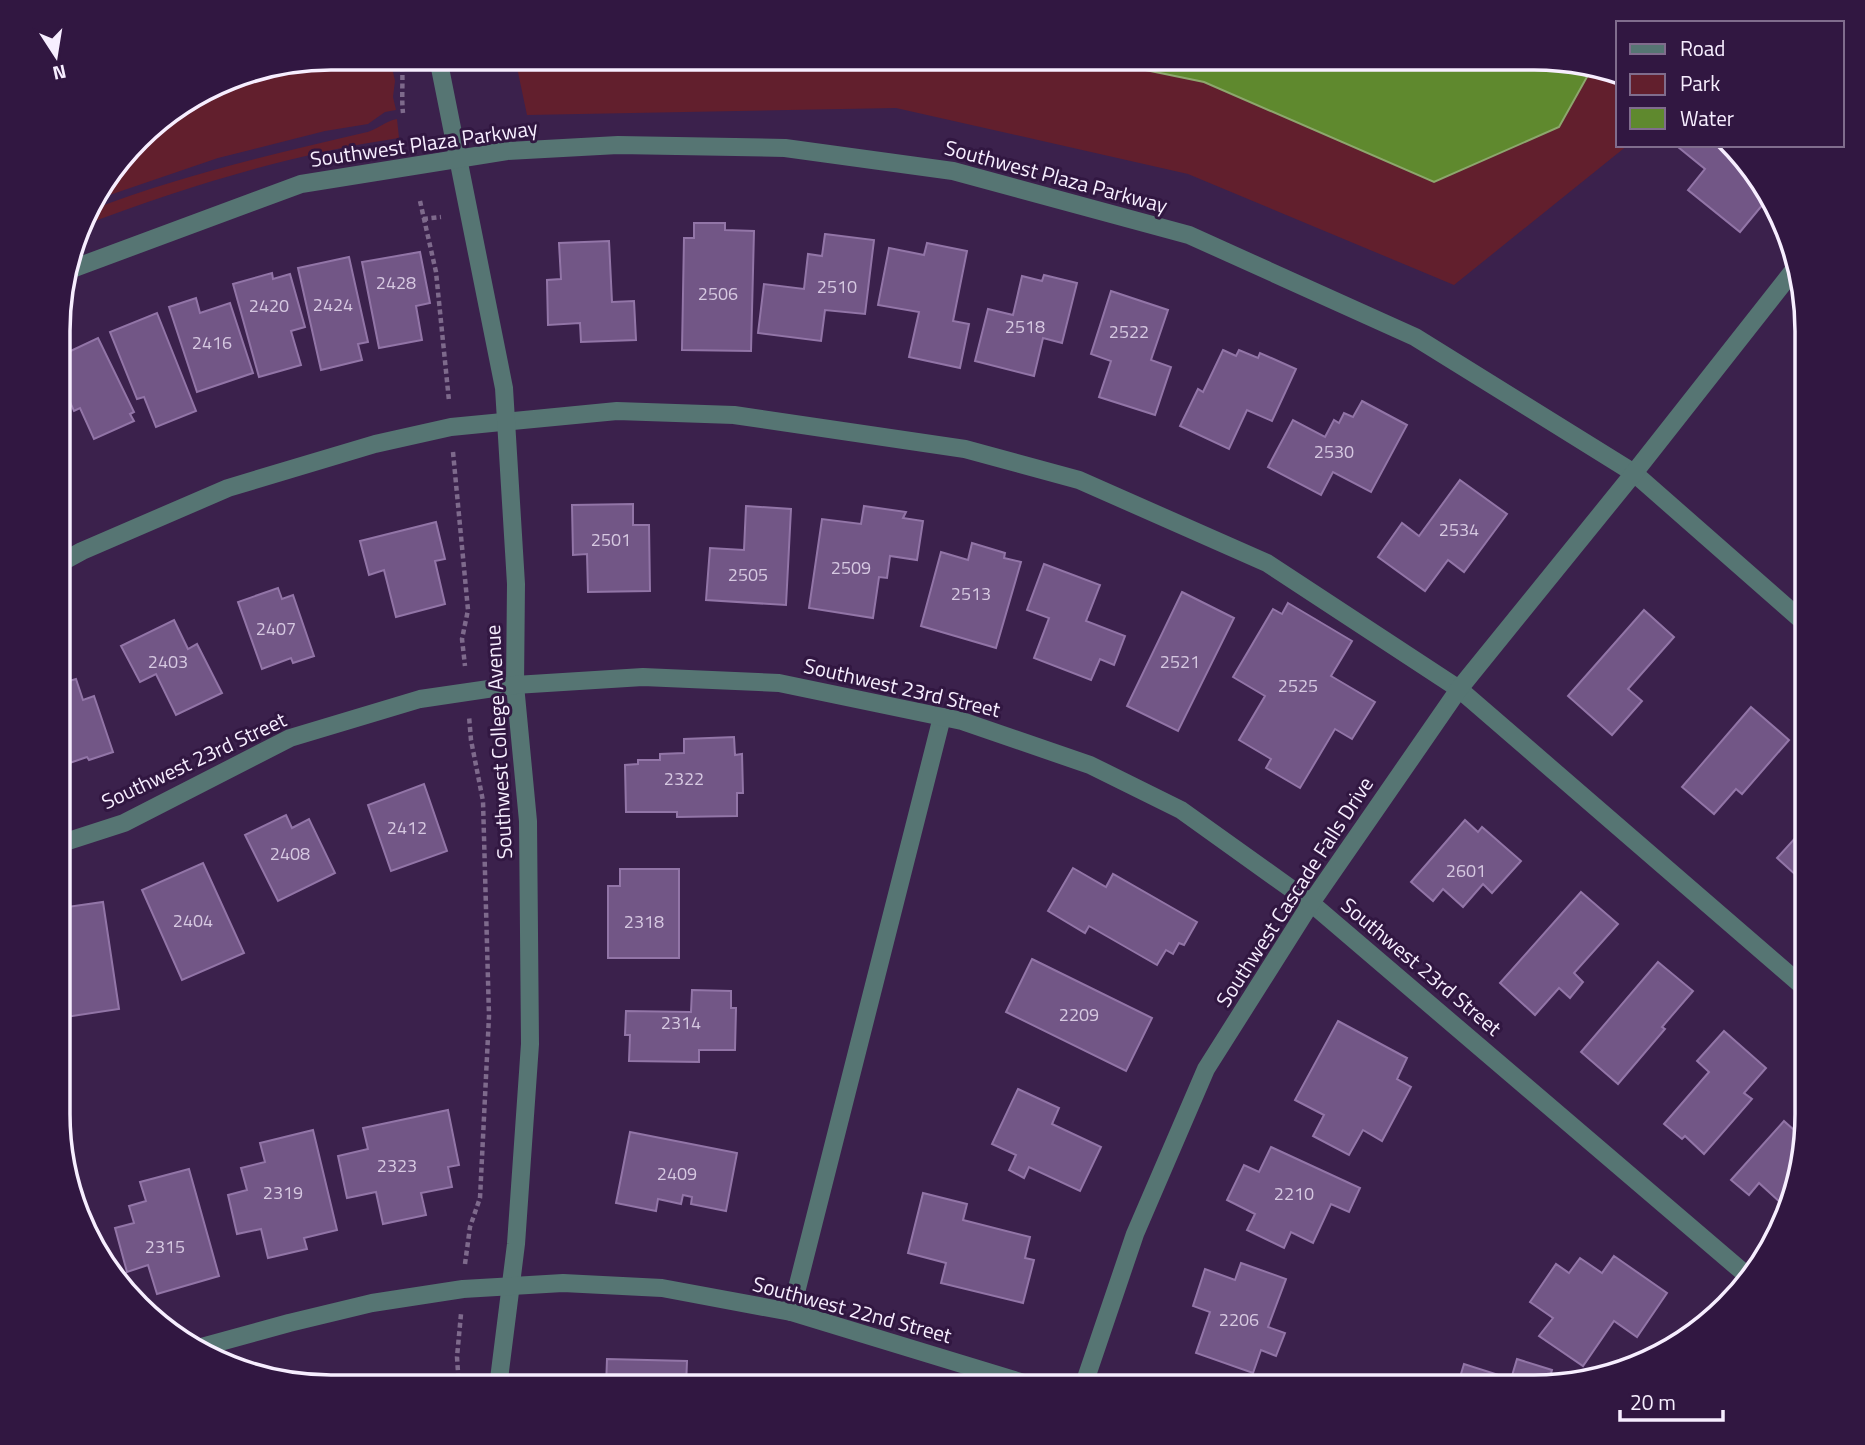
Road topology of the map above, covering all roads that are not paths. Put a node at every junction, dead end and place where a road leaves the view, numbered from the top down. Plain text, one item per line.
1 (440, 70) edge
2 (458, 159) junction
3 (78, 267) edge
4 (1789, 276) edge
5 (506, 422) junction
6 (1634, 473) junction
7 (70, 558) edge
8 (1795, 614) edge
9 (515, 685) junction
10 (1460, 689) junction
11 (942, 717) junction
12 (70, 840) edge
13 (1311, 903) junction
14 (1795, 980) edge
15 (1742, 1271) edge
16 (512, 1285) junction
17 (791, 1312) junction
18 (210, 1345) edge
19 (500, 1375) edge
20 (998, 1375) edge
21 (1087, 1375) edge

1 - 2 street, Southwest College Avenue
2 - 3 street, Southwest Plaza Parkway
2 - 5 street, Southwest College Avenue
2 - 6 street, Southwest Plaza Parkway
4 - 6 street, Southwest Cascade Falls Drive
5 - 7 street
5 - 9 street, Southwest College Avenue
5 - 10 street
6 - 8 street, Southwest Plaza Parkway
6 - 10 street, Southwest Cascade Falls Drive
9 - 11 street, Southwest 23rd Street
9 - 12 street, Southwest 23rd Street
9 - 16 street, Southwest College Avenue
10 - 13 street, Southwest Cascade Falls Drive
10 - 14 street
11 - 13 street, Southwest 23rd Street
11 - 17 street
13 - 15 street, Southwest 23rd Street
13 - 21 street, Southwest Cascade Falls Drive
16 - 17 street, Southwest 22nd Street
16 - 18 street, Southwest 22nd Street
16 - 19 street, Southwest College Avenue
17 - 20 street, Southwest 22nd Street

